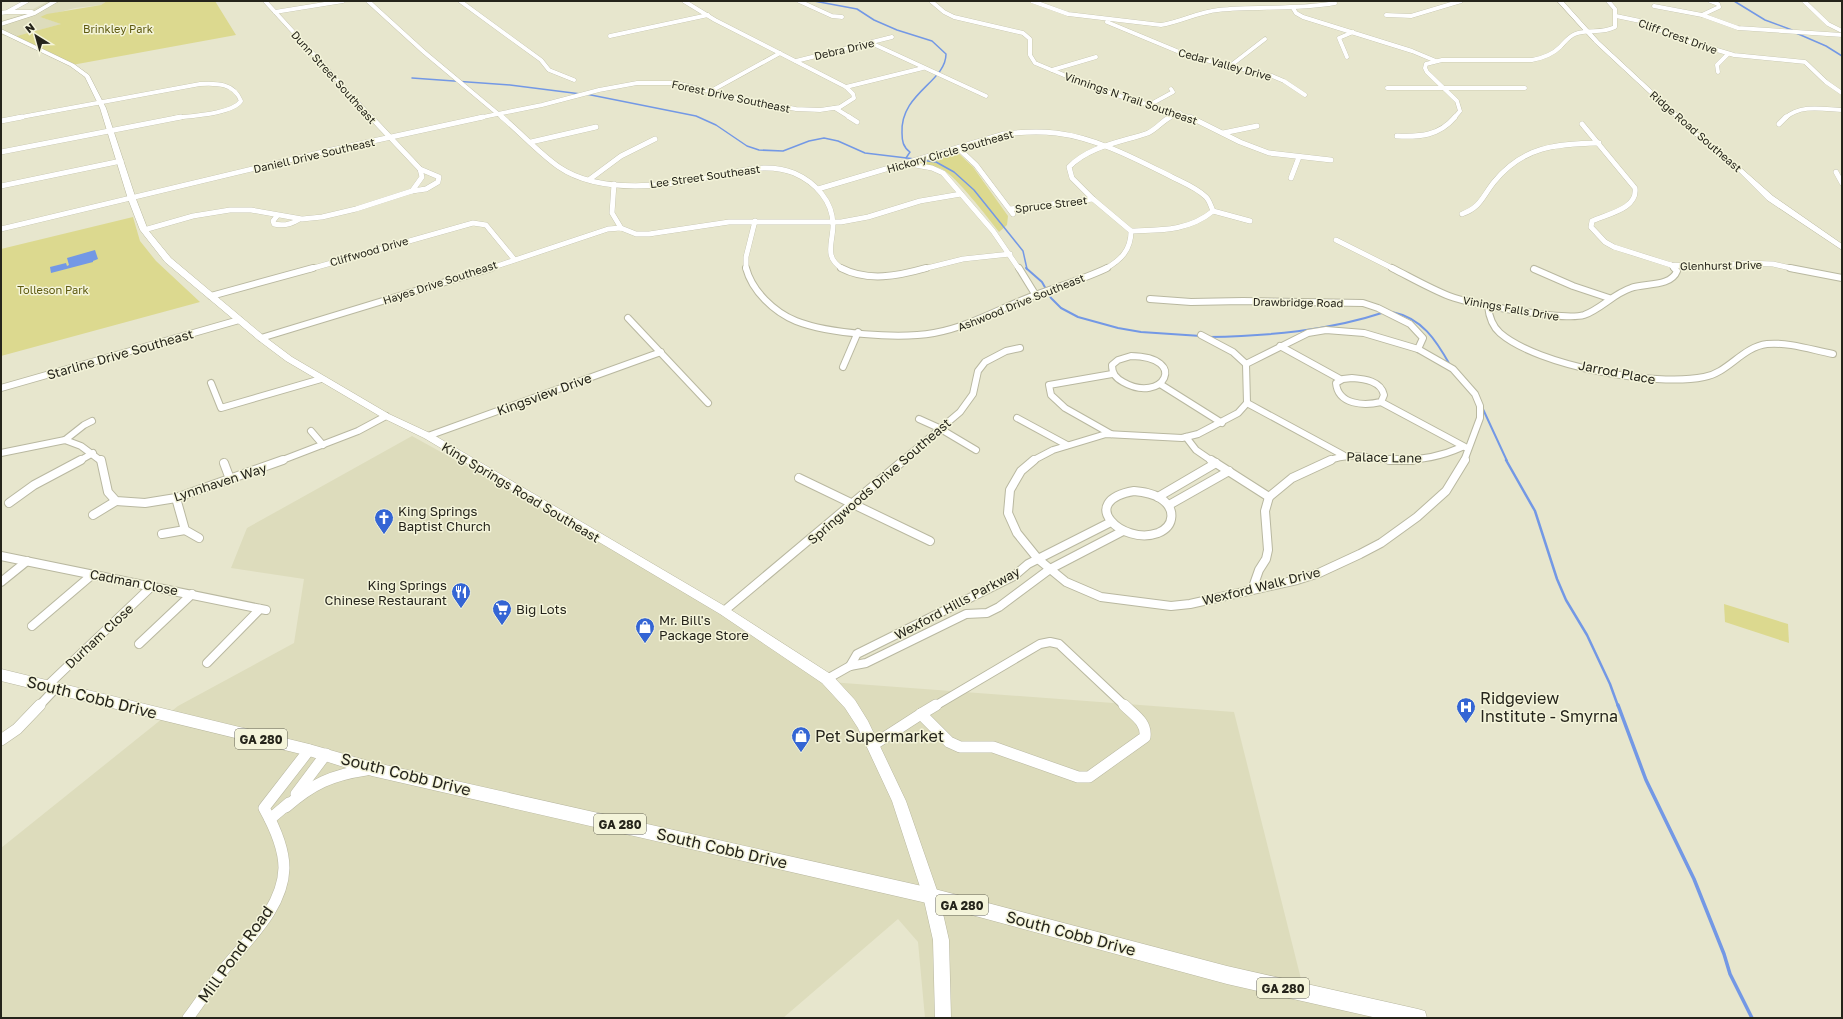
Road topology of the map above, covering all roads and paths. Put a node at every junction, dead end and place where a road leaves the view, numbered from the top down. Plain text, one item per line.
1 (27, 1) edge
2 (51, 1) edge
3 (56, 1) edge
4 (265, 1) edge
5 (343, 1) edge
6 (368, 1) edge
7 (460, 1) edge
8 (684, 1) edge
9 (799, 1) edge
10 (931, 1) edge
11 (1032, 1) edge
12 (1461, 1) edge
13 (1560, 1) edge
14 (1608, 1) edge
15 (1710, 1) edge
16 (1804, 1) edge
17 (1335, 3) dead end
18 (1654, 6) dead end
19 (1293, 8) junction
20 (7, 12) junction
21 (32, 12) junction
22 (275, 12) junction
23 (1, 13) edge
24 (708, 15) junction
25 (1386, 15) dead end
26 (1702, 15) junction
27 (1616, 16) junction
28 (842, 17) dead end
29 (1099, 19) junction
30 (1, 23) edge
31 (1842, 30) edge
32 (1, 31) edge
33 (1353, 32) junction
34 (1588, 33) junction
35 (1842, 35) edge
36 (610, 36) dead end
37 (892, 37) dead end
38 (1265, 39) dead end
39 (871, 43) junction
40 (780, 53) junction
41 (1728, 54) junction
42 (1096, 57) dead end
43 (1347, 57) dead end
44 (796, 61) junction
45 (1436, 61) junction
46 (1230, 66) junction
47 (923, 68) junction
48 (1052, 70) junction
49 (1718, 72) dead end
50 (574, 80) dead end
51 (846, 87) junction
52 (1387, 88) dead end
53 (1525, 88) dead end
54 (1171, 89) dead end
55 (1446, 89) junction
56 (711, 91) junction
57 (1842, 93) edge
58 (1306, 95) dead end
59 (986, 96) dead end
60 (100, 102) junction
61 (1151, 104) junction
62 (834, 108) junction
63 (1842, 110) edge
64 (1180, 113) junction
65 (498, 114) junction
66 (1, 121) edge
67 (857, 122) dead end
68 (1582, 124) dead end
69 (1779, 124) dead end
70 (1257, 126) dead end
71 (596, 127) dead end
72 (110, 130) junction
73 (1223, 133) junction
74 (1397, 136) dead end
75 (388, 137) junction
76 (655, 139) dead end
77 (531, 142) junction
78 (1599, 144) junction
79 (1106, 147) junction
80 (958, 148) junction
81 (1, 152) edge
82 (1299, 158) junction
83 (1331, 160) dead end
84 (121, 161) junction
85 (908, 163) junction
86 (420, 169) junction
87 (1836, 172) dead end
88 (1291, 178) dead end
89 (590, 179) junction
90 (1842, 183) edge
91 (614, 184) junction
92 (1, 186) edge
93 (818, 189) junction
94 (412, 191) junction
95 (961, 194) junction
96 (132, 199) junction
97 (1093, 199) junction
98 (1213, 211) junction
99 (1462, 214) dead end
100 (277, 216) junction
101 (298, 219) junction
102 (755, 220) junction
103 (1250, 221) dead end
104 (833, 223) junction
105 (620, 228) junction
106 (1, 229) edge
107 (144, 230) junction
108 (1131, 231) junction
109 (1336, 240) dead end
110 (1841, 246) edge
111 (1010, 254) junction
112 (514, 259) junction
113 (1671, 265) junction
114 (1534, 269) dead end
115 (1842, 278) edge
116 (1035, 294) junction
117 (210, 296) junction
118 (1609, 298) junction
119 (1150, 299) dead end
120 (1488, 306) junction
121 (628, 318) dead end
122 (239, 320) junction
123 (858, 332) junction
124 (1201, 335) dead end
125 (260, 338) junction
126 (1280, 346) junction
127 (1020, 348) dead end
128 (1418, 349) junction
129 (661, 352) junction
130 (1833, 354) dead end
131 (1246, 364) junction
132 (844, 367) dead end
133 (1112, 374) junction
134 (321, 379) junction
135 (1340, 379) junction
136 (211, 383) dead end
137 (1160, 384) junction
138 (1, 388) edge
139 (1381, 402) junction
140 (708, 403) dead end
141 (1247, 403) junction
142 (386, 416) junction
143 (1017, 418) dead end
144 (920, 419) dead end
145 (92, 421) dead end
146 (1222, 423) junction
147 (939, 428) junction
148 (311, 431) dead end
149 (1112, 434) junction
150 (428, 436) junction
151 (1186, 437) junction
152 (65, 440) junction
153 (1067, 445) junction
154 (323, 446) junction
155 (1466, 447) junction
156 (976, 450) dead end
157 (1, 453) edge
158 (93, 453) junction
159 (1343, 455) junction
160 (224, 463) dead end
161 (1216, 463) junction
162 (1229, 471) junction
163 (799, 478) dead end
164 (230, 479) junction
165 (1158, 497) junction
166 (1269, 497) junction
167 (176, 498) junction
168 (116, 501) junction
169 (9, 503) dead end
170 (852, 503) junction
171 (1169, 505) junction
172 (93, 515) dead end
173 (1111, 522) junction
174 (185, 530) junction
175 (1123, 531) junction
176 (162, 534) dead end
177 (199, 538) dead end
178 (930, 541) dead end
179 (1, 556) edge
180 (1038, 559) junction
181 (27, 561) junction
182 (1050, 569) junction
183 (93, 574) junction
184 (1, 582) edge
185 (152, 586) junction
186 (1252, 590) junction
187 (192, 594) junction
188 (724, 611) junction
189 (917, 624) junction
190 (32, 626) dead end
191 (926, 634) junction
192 (139, 644) dead end
193 (207, 662) dead end
194 (850, 666) junction
195 (1, 675) edge
196 (827, 679) junction
197 (51, 687) junction
198 (922, 714) junction
199 (1, 740) edge
200 (873, 745) junction
201 (309, 750) junction
202 (326, 754) junction
203 (372, 769) junction
204 (286, 807) junction
205 (270, 819) junction
206 (931, 896) junction
207 (188, 1018) edge
208 (943, 1018) edge
209 (1418, 1018) edge

1 - 20 street
2 - 21 street
3 - 30 street
4 - 22 street, Dunn Street Southeast
5 - 22 street
6 - 65 street, Lee Street Southeast
7 - 50 street
8 - 24 street
9 - 28 street
10 - 48 street, Vinnings N Trail Southeast
11 - 29 street
12 - 25 street
13 - 34 street, Ridge Road Southeast
14 - 27 street
15 - 26 street
16 - 31 street
17 - 19 street
18 - 26 street
19 - 29 street
19 - 33 street
20 - 21 street
20 - 23 street
21 - 30 street
22 - 75 street, Dunn Street Southeast
24 - 36 street
24 - 40 street
26 - 35 street
27 - 34 street
27 - 41 street, Cliff Crest Drive
29 - 46 street, Cedar Valley Drive
32 - 60 street, King Springs Road Southeast
33 - 43 street
33 - 45 street
34 - 45 street
34 - 110 street, Ridge Road Southeast
37 - 39 street, Debra Drive
38 - 46 street
39 - 44 street, Debra Drive
39 - 47 street
40 - 44 street
40 - 56 street
41 - 49 street
41 - 57 street, Cliff Crest Drive
42 - 48 street
44 - 51 street
45 - 55 street
46 - 58 street, Cedar Valley Drive
47 - 51 street
47 - 59 street
48 - 61 street, Vinnings N Trail Southeast
51 - 62 street, Forest Drive Southeast
52 - 55 street
53 - 55 street
54 - 61 street
55 - 74 street
56 - 62 street, Forest Drive Southeast
56 - 65 street, Forest Drive Southeast
60 - 66 street
60 - 72 street, King Springs Road Southeast
60 - 72 street
61 - 64 street, Vinnings N Trail Southeast
62 - 67 street
63 - 69 street
64 - 73 street, Vinnings N Trail Southeast
64 - 79 street
65 - 75 street, Daniell Drive Southeast
65 - 77 street, Lee Street Southeast
68 - 78 street, Glenhurst Drive
70 - 73 street
71 - 77 street
72 - 81 street
72 - 84 street, King Springs Road Southeast
73 - 82 street, Vinnings N Trail Southeast
75 - 86 street, Dunn Street Southeast
75 - 96 street, Daniell Drive Southeast
76 - 89 street
77 - 89 street, Lee Street Southeast
78 - 99 street
78 - 113 street, Glenhurst Drive
79 - 80 street, Hickory Circle Southeast
79 - 97 street
79 - 98 street, Hickory Circle Southeast
80 - 85 street, Hickory Circle Southeast
80 - 97 street, Spruce Street
82 - 83 street, Vinnings N Trail Southeast
82 - 88 street
84 - 92 street
84 - 96 street, King Springs Road Southeast
85 - 93 street, Hickory Circle Southeast
85 - 95 street
86 - 94 street
86 - 94 street, Dunn Street Southeast
87 - 90 street
89 - 91 street, Lee Street Southeast
91 - 93 street, Lee Street Southeast
91 - 105 street
93 - 104 street, Lee Street Southeast
94 - 101 street, Dunn Street Southeast
95 - 104 street
95 - 111 street
96 - 106 street, Daniell Drive Southeast
96 - 107 street, King Springs Road Southeast
97 - 108 street
98 - 103 street
98 - 108 street
100 - 101 street, Dunn Street Southeast
100 - 101 street, Dunn Street Southeast
100 - 107 street, Dunn Street Southeast
102 - 104 street
102 - 105 street
102 - 123 street, Ashwood Drive Southeast
104 - 111 street, Lee Street Southeast
105 - 112 street, Hayes Drive Southeast
107 - 117 street, King Springs Road Southeast
108 - 116 street, Ashwood Drive Southeast
109 - 120 street, Vinings Falls Drive
111 - 116 street
112 - 117 street, Cliffwood Drive
112 - 125 street, Hayes Drive Southeast
113 - 115 street, Glenhurst Drive
113 - 118 street, Vinings Falls Drive
114 - 118 street
116 - 123 street, Ashwood Drive Southeast
117 - 122 street, King Springs Road Southeast
118 - 120 street, Vinings Falls Drive
119 - 128 street, Drawbridge Road
120 - 130 street, Jarrod Place
121 - 129 street
122 - 125 street, King Springs Road Southeast
122 - 138 street, Starline Drive Southeast
123 - 132 street
124 - 131 street
125 - 134 street, King Springs Road Southeast
126 - 128 street, Wexford Walk Drive
126 - 131 street, Wexford Walk Drive
126 - 135 street
127 - 147 street, Springwoods Drive Southeast
128 - 155 street, Wexford Walk Drive
129 - 140 street
129 - 150 street, Kingsview Drive
131 - 141 street
133 - 137 street
133 - 137 street
133 - 149 street
134 - 136 street
134 - 142 street, King Springs Road Southeast
135 - 139 street
135 - 139 street
137 - 146 street
139 - 155 street
141 - 146 street
141 - 159 street
142 - 150 street, King Springs Road Southeast
142 - 154 street, Lynnhaven Way
143 - 153 street
144 - 147 street
145 - 152 street
146 - 151 street
147 - 156 street
147 - 170 street, Springwoods Drive Southeast
148 - 154 street
149 - 151 street
149 - 153 street, Wexford Walk Drive
150 - 188 street, King Springs Road Southeast
151 - 161 street
152 - 157 street
152 - 158 street
153 - 180 street, Wexford Walk Drive
154 - 164 street, Lynnhaven Way
155 - 159 street, Palace Lane
155 - 186 street, Wexford Walk Drive
158 - 168 street
158 - 169 street
159 - 166 street, Palace Lane
160 - 164 street
161 - 162 street
161 - 165 street
162 - 166 street
162 - 171 street
163 - 170 street
164 - 167 street, Lynnhaven Way
165 - 171 street
165 - 173 street
166 - 186 street
167 - 168 street, Lynnhaven Way
167 - 174 street
168 - 172 street
170 - 178 street
170 - 188 street, Springwoods Drive Southeast
171 - 175 street
173 - 175 street
173 - 180 street, Wexford Hills Parkway
174 - 176 street
174 - 177 street
175 - 182 street, Wexford Hills Parkway
179 - 181 street, Cadman Close
180 - 182 street, Wexford Walk Drive
180 - 189 street, Wexford Hills Parkway
181 - 183 street, Cadman Close
181 - 184 street
182 - 186 street, Wexford Walk Drive
182 - 191 street, Wexford Hills Parkway
183 - 185 street, Cadman Close
183 - 190 street
185 - 187 street, Cadman Close
185 - 197 street, Durham Close
187 - 192 street
187 - 193 street, Cadman Close
188 - 196 street, King Springs Road Southeast
189 - 191 street
189 - 194 street, Wexford Hills Parkway
191 - 194 street, Wexford Hills Parkway
194 - 196 street, Wexford Hills Parkway
195 - 197 main road, South Cobb Drive / GA 280
196 - 200 street, King Springs Road Southeast
197 - 199 street, Durham Close
197 - 201 main road, South Cobb Drive / GA 280
198 - 198 street
198 - 200 street
200 - 206 street, King Springs Road Southeast
201 - 202 main road, South Cobb Drive / GA 280
201 - 205 street, Mill Pond Road
202 - 203 main road, South Cobb Drive / GA 280
202 - 204 street
203 - 204 street
203 - 206 main road, South Cobb Drive / GA 280
204 - 205 street
205 - 207 street, Mill Pond Road
206 - 208 street, King Springs Road Southeast
206 - 209 main road, South Cobb Drive / GA 280

